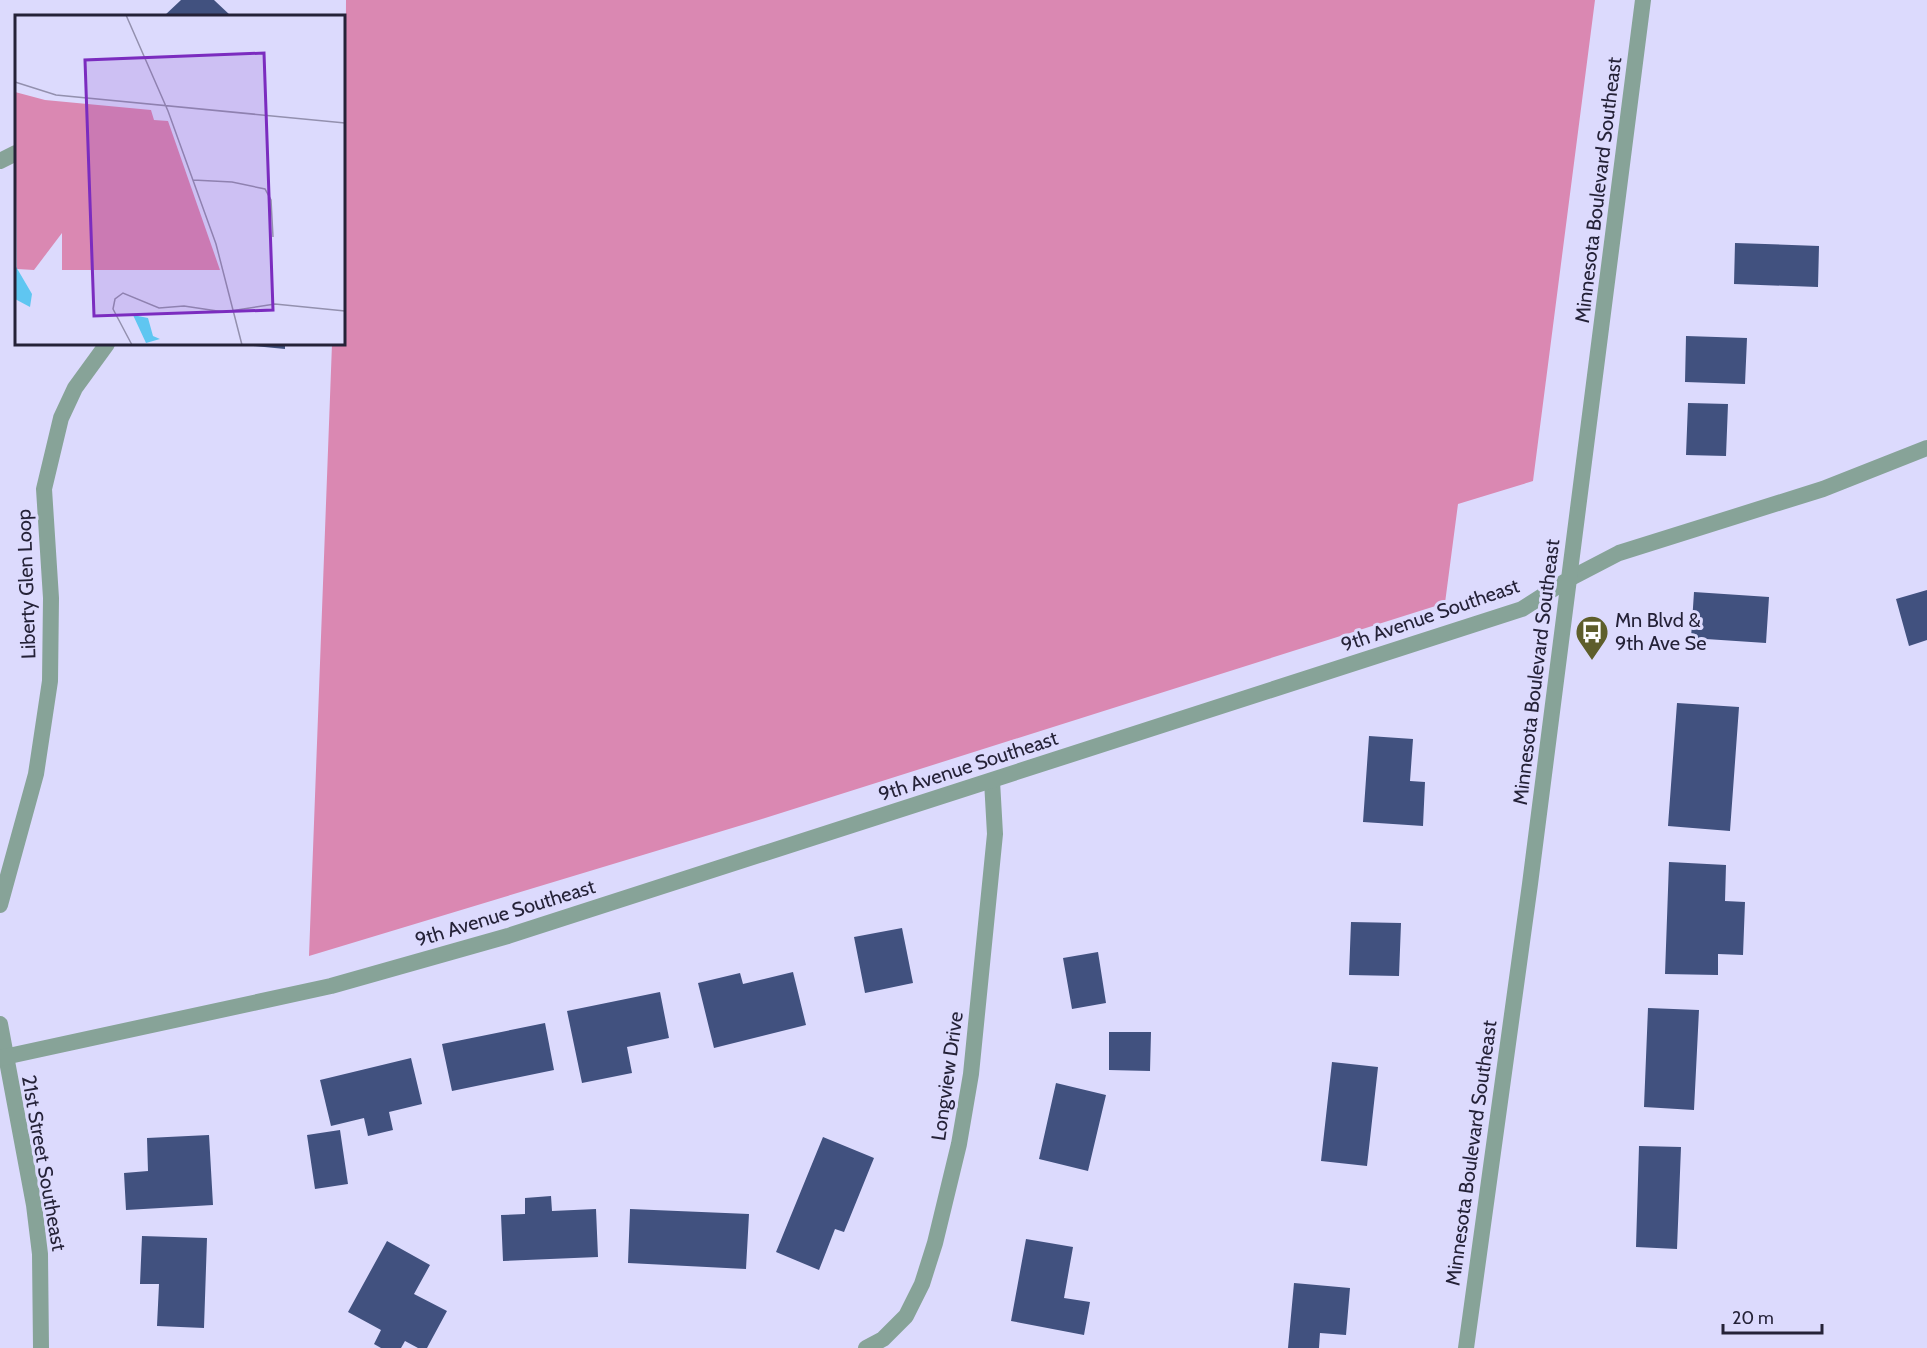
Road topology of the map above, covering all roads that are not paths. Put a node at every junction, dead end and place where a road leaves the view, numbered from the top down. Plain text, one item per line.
1 (1643, 0) edge
2 (15, 154) edge
3 (0, 161) edge
4 (106, 345) edge
5 (1927, 448) edge
6 (1569, 579) junction
7 (992, 781) junction
8 (0, 905) edge
9 (0, 1024) edge
10 (2, 1057) edge
11 (41, 1348) edge
12 (866, 1348) edge
13 (1466, 1348) edge

1 - 6 street, Minnesota Boulevard Southeast
2 - 3 street
4 - 8 street, Liberty Glen Loop
5 - 6 street, 9th Avenue Southeast
6 - 7 street, 9th Avenue Southeast
6 - 13 street, Minnesota Boulevard Southeast
7 - 10 street, 9th Avenue Southeast
7 - 12 street, Longview Drive
9 - 10 street
10 - 11 street, 21st Street Southeast

